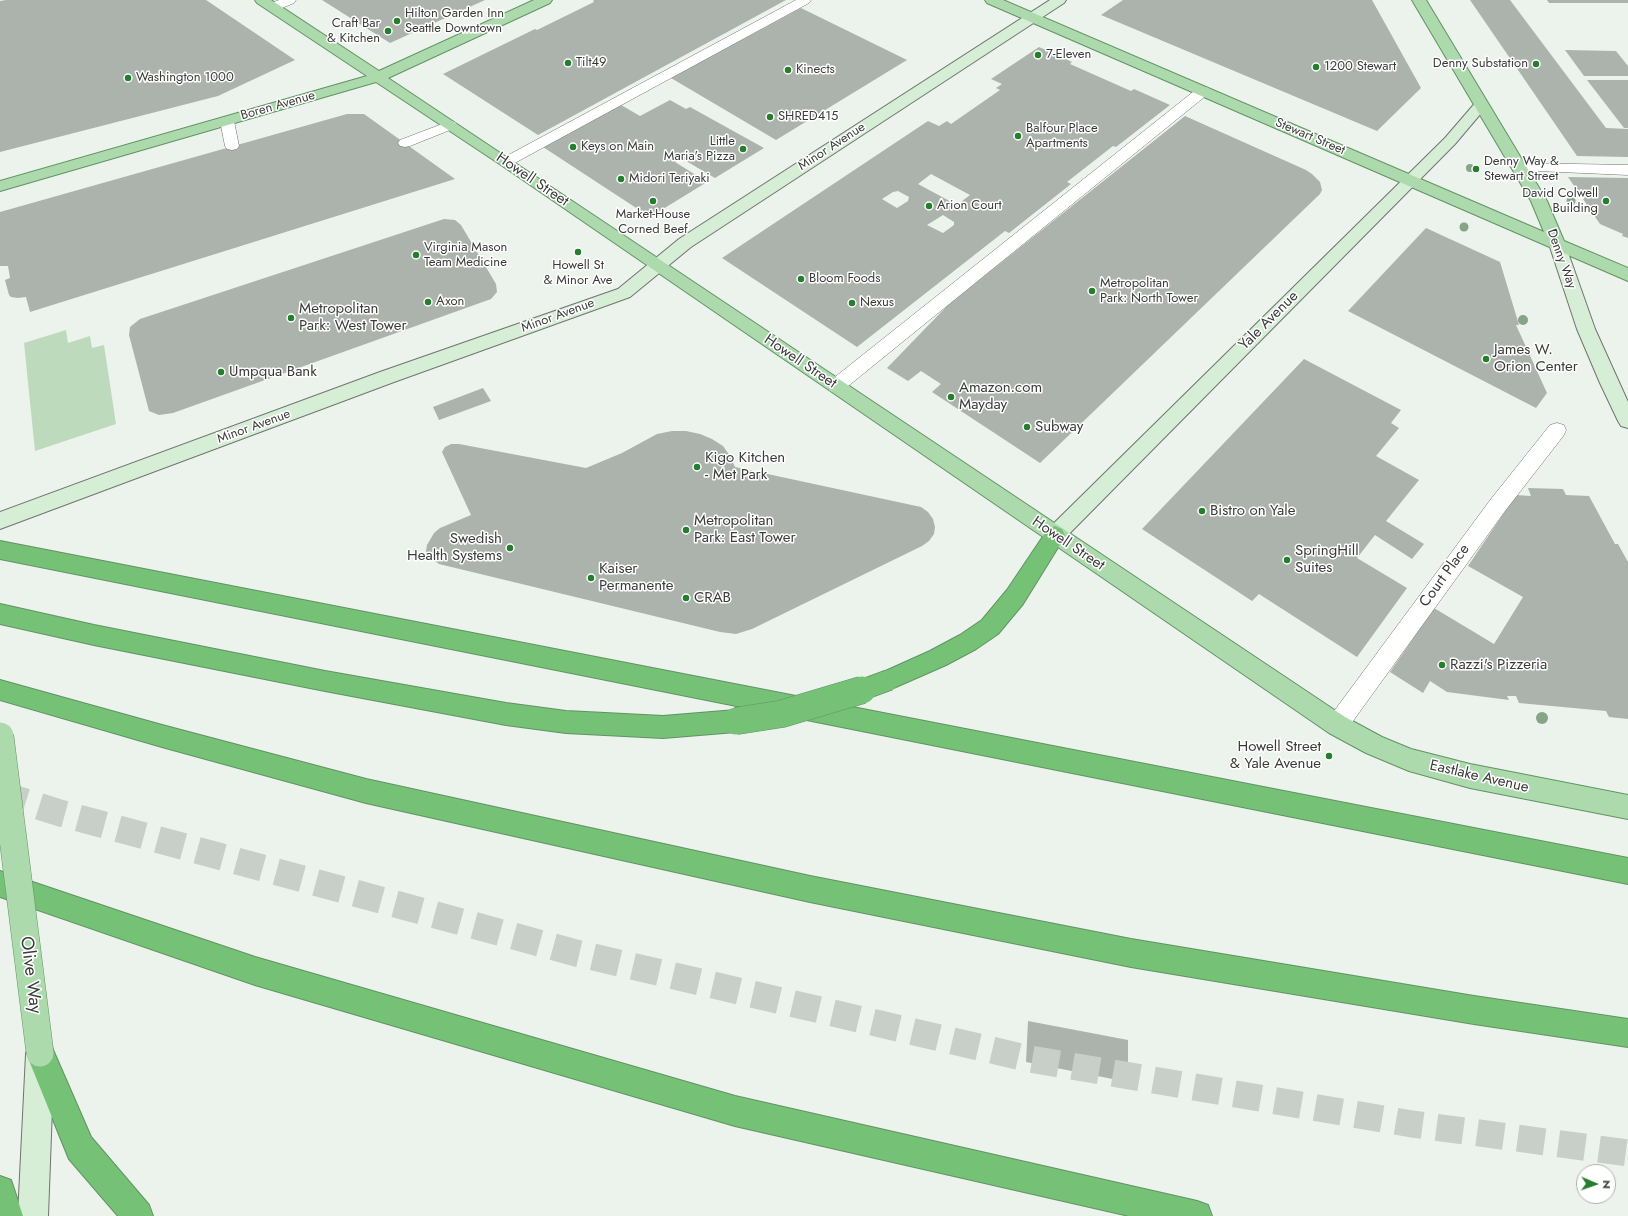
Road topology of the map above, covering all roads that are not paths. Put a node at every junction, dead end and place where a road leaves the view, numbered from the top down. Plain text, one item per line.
1 (290, 0) edge
2 (545, 0) edge
3 (805, 0) edge
4 (992, 0) edge
5 (1059, 0) edge
6 (1419, 0) edge
7 (267, 4) edge
8 (1032, 17) junction
9 (378, 77) junction
10 (1203, 91) junction
11 (1481, 105) junction
12 (227, 121) junction
13 (450, 125) junction
14 (405, 143) dead end
15 (232, 146) dead end
16 (506, 162) junction
17 (1519, 167) junction
18 (1628, 170) edge
19 (1411, 180) junction
20 (0, 186) edge
21 (1557, 244) junction
22 (658, 265) junction
23 (1628, 275) edge
24 (836, 386) junction
25 (1628, 421) edge
26 (1557, 430) dead end
27 (0, 521) edge
28 (1055, 535) junction
29 (0, 550) edge
30 (0, 614) edge
31 (0, 690) edge
32 (1337, 725) junction
33 (0, 736) edge
34 (1628, 807) edge
35 (1628, 871) edge
36 (0, 884) edge
37 (1628, 1033) edge
38 (40, 1053) junction
39 (0, 1191) edge
40 (8, 1216) edge
41 (33, 1216) edge
42 (138, 1216) edge
43 (1197, 1216) edge

1 - 7 lane
2 - 9 main road, Boren Avenue
3 - 16 lane
4 - 8 main road, Stewart Street
5 - 8 street, Minor Avenue
6 - 11 main road, Denny Way
7 - 9 main road, Howell Street
8 - 10 main road, Stewart Street
8 - 22 street, Minor Avenue
9 - 12 main road, Boren Avenue
9 - 13 main road, Howell Street
10 - 19 main road, Stewart Street
10 - 24 lane
11 - 17 main road, Denny Way
11 - 19 street, Yale Avenue
12 - 15 lane
12 - 20 main road, Boren Avenue
13 - 14 lane
13 - 16 main road, Howell Street
16 - 22 main road, Howell Street
17 - 18 lane
17 - 21 main road, Denny Way
19 - 21 main road, Stewart Street
19 - 28 street, Yale Avenue
21 - 23 main road, Stewart Street
21 - 25 street, Denny Way
22 - 24 main road, Howell Street
22 - 27 street, Minor Avenue
24 - 28 main road, Howell Street
26 - 32 lane, Court Place
28 - 30 highway, bridge
28 - 32 main road, Howell Street
29 - 35 highway
31 - 37 highway
32 - 34 main road, Eastlake Avenue
33 - 38 main road, Olive Way, bridge
36 - 43 highway
38 - 41 street, Olive Way
38 - 42 highway
39 - 40 highway

